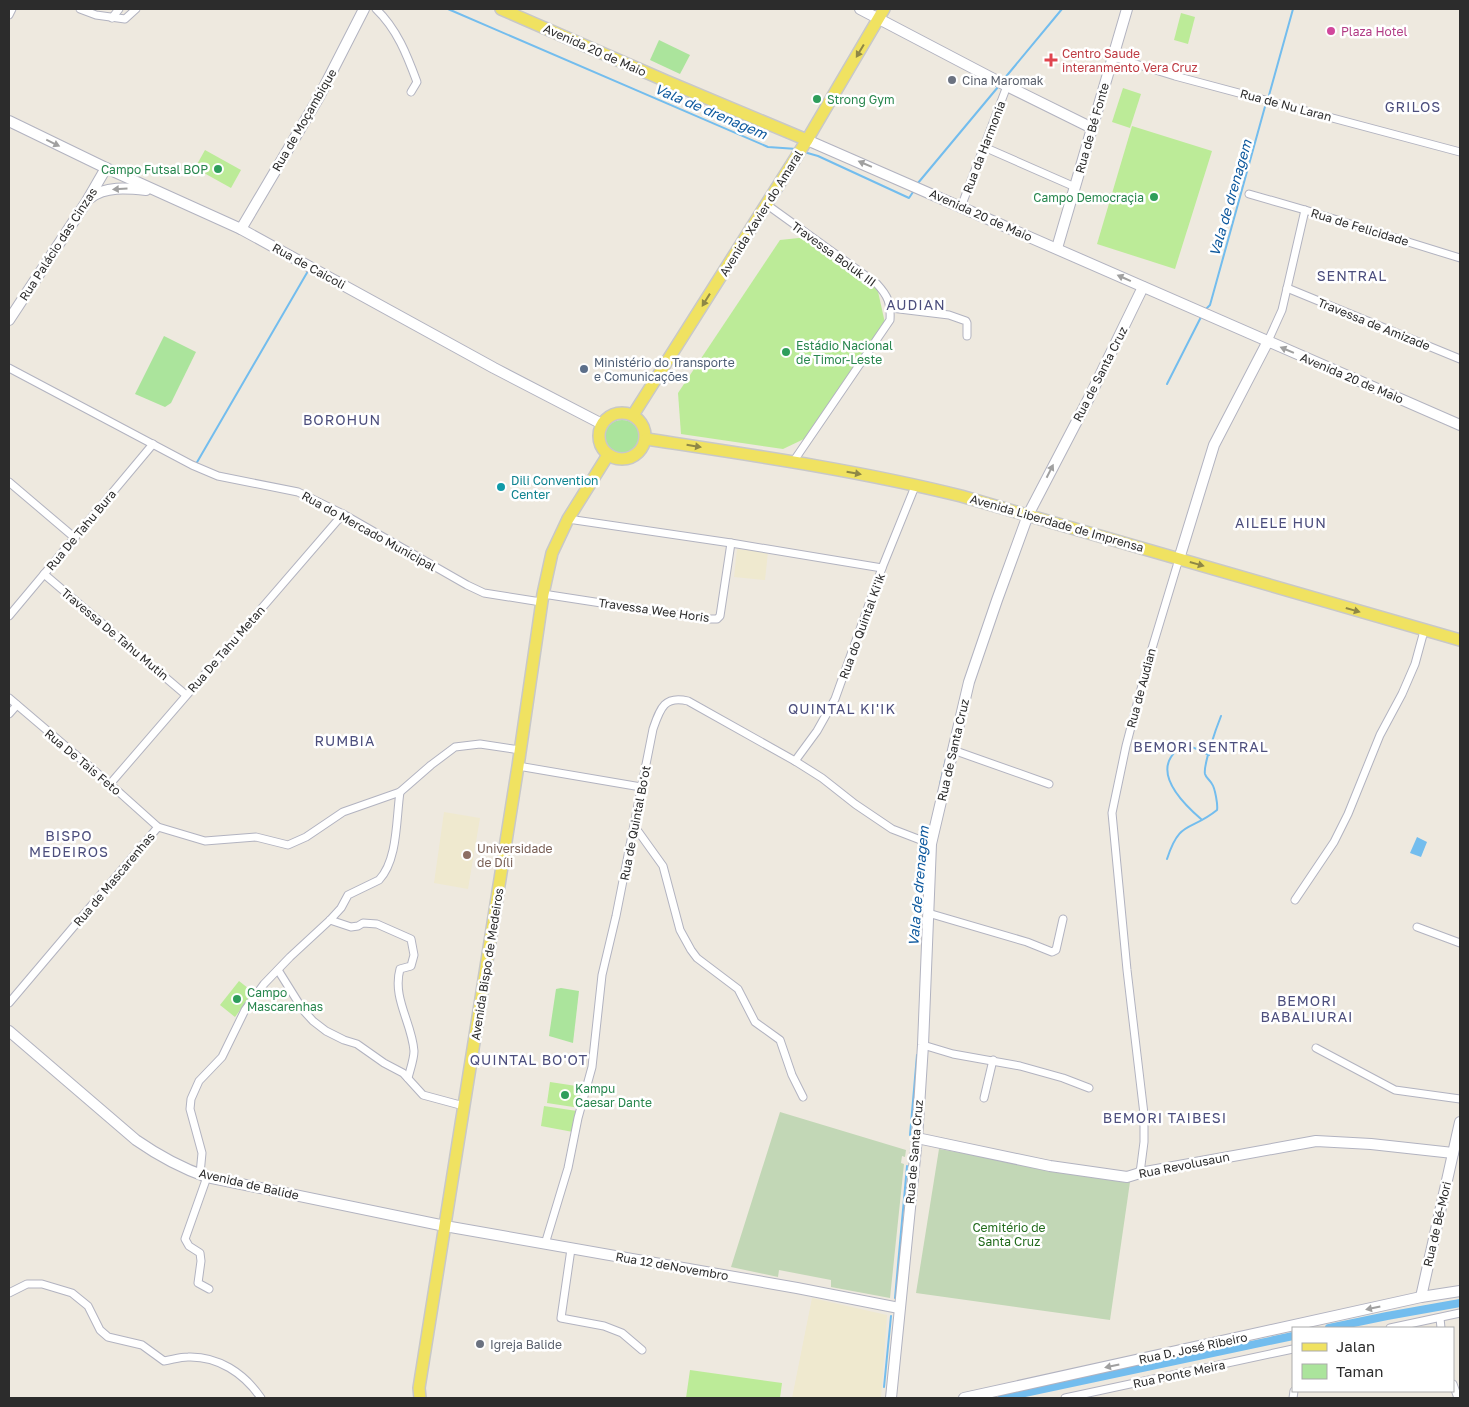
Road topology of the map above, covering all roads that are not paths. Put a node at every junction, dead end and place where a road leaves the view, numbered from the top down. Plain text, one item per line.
1 (12, 9) edge
2 (80, 9) edge
3 (119, 9) edge
4 (136, 9) edge
5 (364, 9) edge
6 (376, 9) edge
7 (501, 9) edge
8 (860, 9) edge
9 (1127, 9) edge
10 (881, 14) edge
11 (9, 15) edge
12 (112, 18) junction
13 (1113, 58) junction
14 (1008, 86) junction
15 (411, 92) dead end
16 (9, 121) edge
17 (1092, 128) junction
18 (807, 140) junction
19 (984, 147) junction
20 (1460, 152) edge
21 (106, 168) junction
22 (1075, 187) junction
23 (156, 191) junction
24 (1249, 194) dead end
25 (87, 201) junction
26 (766, 204) junction
27 (961, 207) junction
28 (1305, 210) junction
29 (241, 228) junction
30 (1057, 248) junction
31 (1460, 258) edge
32 (1143, 287) junction
33 (1287, 288) junction
34 (891, 308) junction
35 (9, 320) edge
36 (967, 336) dead end
37 (1268, 341) junction
38 (1460, 359) edge
39 (9, 368) edge
40 (633, 416) junction
41 (602, 424) junction
42 (1460, 425) edge
43 (646, 439) junction
44 (153, 444) junction
45 (608, 455) junction
46 (793, 462) junction
47 (9, 482) edge
48 (916, 484) junction
49 (343, 514) junction
50 (1028, 515) junction
51 (568, 520) junction
52 (75, 538) junction
53 (731, 543) junction
54 (1179, 559) junction
55 (882, 568) junction
56 (44, 574) junction
57 (542, 598) junction
58 (9, 616) edge
59 (1424, 631) junction
60 (1460, 640) edge
61 (186, 695) junction
62 (9, 698) edge
63 (17, 705) junction
64 (9, 714) edge
65 (520, 750) junction
66 (953, 750) junction
67 (795, 761) junction
68 (518, 766) junction
69 (110, 784) junction
70 (1050, 784) dead end
71 (641, 786) junction
72 (400, 792) junction
73 (158, 827) junction
74 (634, 827) junction
75 (928, 843) junction
76 (1295, 900) dead end
77 (928, 913) junction
78 (1063, 919) dead end
79 (330, 920) junction
80 (1417, 926) dead end
81 (1460, 943) edge
82 (278, 970) junction
83 (9, 1003) edge
84 (9, 1031) edge
85 (923, 1045) junction
86 (1316, 1048) dead end
87 (993, 1060) junction
88 (408, 1078) junction
89 (1089, 1088) dead end
90 (803, 1097) dead end
91 (984, 1098) dead end
92 (1460, 1098) edge
93 (460, 1105) dead end
94 (1460, 1122) edge
95 (917, 1138) junction
96 (1454, 1153) junction
97 (1140, 1173) junction
98 (204, 1176) junction
99 (445, 1226) junction
100 (545, 1244) junction
101 (571, 1249) junction
102 (209, 1289) dead end
103 (1460, 1291) edge
104 (9, 1293) edge
105 (1421, 1297) junction
106 (899, 1308) junction
107 (1460, 1314) edge
108 (1440, 1318) junction
109 (1395, 1327) edge
110 (1441, 1327) edge
111 (1292, 1349) edge
112 (642, 1350) dead end
113 (261, 1398) edge
114 (420, 1398) edge
115 (891, 1398) edge
116 (964, 1398) edge
117 (1065, 1398) edge

1 - 11 street
2 - 12 street
3 - 12 street
4 - 12 street
5 - 29 street, Rua de Moçambique
6 - 15 street
7 - 18 main road, Avenida 20 de Maio
8 - 10 street
9 - 13 street, Rua de Bé Fonte
10 - 14 street
10 -> 18 main road, Avenida Xavier do Amaral
13 - 17 street, Rua de Bé Fonte
13 - 20 street, Rua de Nu Laran
14 - 17 street
14 - 19 street, Rua da Harmonia
16 -> 21 street, Rua de Caicoli
17 - 22 street, Rua de Bé Fonte
18 - 26 main road, Avenida Xavier do Amaral
27 -> 18 street, Avenida 20 de Maio
19 - 22 street
19 - 27 street, Rua da Harmonia
21 - 23 street, Rua de Caicoli
21 - 25 street, Rua Palácio das Cinzas
22 - 30 street, Rua de Bé Fonte
23 -> 25 street
23 - 29 street, Rua de Caicoli
24 - 28 street
25 - 35 street, Rua Palácio das Cinzas
26 - 34 street, Travessa Boluk III
26 -> 40 main road, Avenida Xavier do Amaral
27 - 30 street, Avenida 20 de Maio
28 - 31 street, Rua de Felicidade
28 - 33 street, Rua de Felicidade
29 - 41 street, Rua de Caicoli
32 -> 30 street, Avenida 20 de Maio
32 - 37 street, Avenida 20 de Maio
50 -> 32 street, Rua de Santa Cruz
33 - 37 street, Rua de Felicidade
33 - 38 street, Travessa de Amizade
34 - 36 street
34 - 46 street
42 -> 37 street, Avenida 20 de Maio
37 - 54 street, Rua de Audian
39 - 44 street, Rua do Mercado Municipal
40 - 41 main road
40 - 43 main road
41 - 45 main road
43 - 45 main road
43 -> 46 main road, Avenida Liberdade de Imprensa
44 - 49 street, Rua do Mercado Municipal
44 - 52 street, Rua De Tahu Bura
45 - 51 main road, Avenida Bispo de Medeiros
46 -> 48 main road, Avenida Liberdade de Imprensa
47 - 52 street
48 - 50 main road, Avenida Liberdade de Imprensa
48 - 55 street, Rua do Quintal Ki'ik
49 - 57 street, Rua do Mercado Municipal
49 - 61 street, Rua De Tahu Metan
50 - 54 main road, Avenida Liberdade de Imprensa
50 - 66 street, Rua de Santa Cruz
51 - 53 street
51 - 57 main road, Avenida Bispo de Medeiros
52 - 56 street, Rua De Tahu Bura
53 - 55 street
53 - 57 street, Travessa Wee Horis
54 -> 59 main road, Avenida Liberdade de Imprensa
54 - 97 street, Rua de Audian
55 - 67 street, Rua do Quintal Ki'ik
56 - 58 street, Rua De Tahu Bura
56 - 61 street, Travessa De Tahu Mutin
57 - 65 main road, Avenida Bispo de Medeiros
59 - 60 main road, Avenida Liberdade de Imprensa
59 - 76 street
61 - 69 street, Rua De Tahu Metan
62 - 63 street, Rua De Tais Feto
63 - 64 street
63 - 69 street, Rua De Tais Feto
65 - 68 main road, Avenida Bispo de Medeiros
65 - 72 street, Rua de Mascarenhas
66 - 70 street
66 - 75 street, Rua de Santa Cruz
67 - 71 street, Rua de Quintal Bo'ot
67 - 75 street, Rua de Quintal Bo'ot
68 - 71 street
68 - 99 main road, Avenida Bispo de Medeiros
69 - 73 street, Rua De Tais Feto
71 - 74 street, Rua de Quintal Bo'ot
72 - 73 street, Rua de Mascarenhas
72 - 79 street
73 - 83 street, Rua de Mascarenhas
74 - 90 street
74 - 100 street, Rua de Quintal Bo'ot
75 - 77 street, Rua de Santa Cruz
77 - 78 street
77 - 85 street, Rua de Santa Cruz
79 - 82 street
79 - 88 street
80 - 81 street
82 - 88 street
82 - 98 street
84 - 98 street, Avenida de Balide
85 - 87 street
85 - 95 street, Rua de Santa Cruz
86 - 92 street
87 - 89 street
87 - 91 street
88 - 93 street
94 - 96 street, Rua de Bé-Mori
95 - 97 street, Rua Revolusaun
95 - 106 street, Rua de Santa Cruz
96 - 97 street, Rua Revolusaun
96 - 105 street, Rua de Bé-Mori
98 - 99 street, Avenida de Balide
98 - 102 street
99 - 100 street, Rua 12 deNovembro
99 - 114 main road, Avenida Bispo de Medeiros
100 - 101 street, Rua 12 deNovembro
101 - 106 street, Rua 12 deNovembro
101 - 112 street
103 - 105 street, Rua D. José Ribeiro
104 - 113 street
105 -> 116 street, Rua D. José Ribeiro
106 - 115 street, Rua de Santa Cruz
107 - 108 street
108 - 109 street
108 - 110 street
111 - 117 street, Rua Ponte Meira

